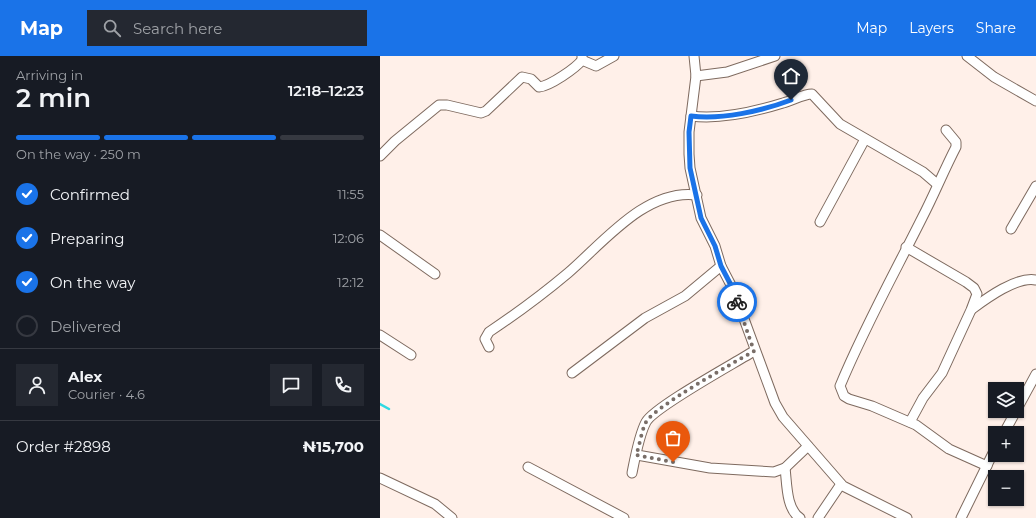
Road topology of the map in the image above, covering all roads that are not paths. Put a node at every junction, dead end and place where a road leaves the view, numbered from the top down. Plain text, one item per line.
1 (614, 56) edge
2 (694, 56) edge
3 (774, 56) edge
4 (967, 56) edge
5 (582, 58) edge
6 (696, 76) junction
7 (1036, 101) edge
8 (691, 116) junction
9 (946, 130) dead end
10 (865, 139) junction
11 (380, 156) edge
12 (937, 184) junction
13 (1036, 186) edge
14 (697, 195) junction
15 (820, 222) dead end
16 (1012, 229) dead end
17 (380, 235) edge
18 (906, 247) junction
19 (721, 266) junction
20 (435, 274) dead end
21 (1036, 280) edge
22 (971, 310) junction
23 (380, 335) edge
24 (489, 347) dead end
25 (754, 351) junction
26 (411, 355) dead end
27 (572, 373) dead end
28 (1036, 374) edge
29 (1024, 396) edge
30 (910, 422) junction
31 (808, 446) junction
32 (636, 455) junction
33 (989, 462) edge
34 (987, 466) junction
35 (528, 468) dead end
36 (784, 468) junction
37 (632, 473) dead end
38 (380, 478) edge
39 (841, 484) junction
40 (449, 517) edge
41 (902, 517) edge
42 (624, 518) edge
43 (800, 518) edge
44 (818, 518) edge
45 (961, 518) edge

1 - 5 street
2 - 6 street
3 - 6 street
4 - 7 street
5 - 11 street
6 - 8 street
8 - 10 street
8 - 14 street
9 - 12 street
10 - 12 street
10 - 15 street
12 - 18 street
13 - 16 street
14 - 19 street
14 - 24 street
17 - 20 street
18 - 22 street
18 - 30 street
19 - 25 street
19 - 27 street
21 - 22 street
22 - 30 street
23 - 26 street
25 - 31 street
25 - 32 street
28 - 29 street
30 - 34 street
31 - 36 street
31 - 39 street
32 - 36 street
32 - 37 street
33 - 34 street
34 - 45 street
35 - 42 street
36 - 43 street
38 - 40 street
39 - 41 street
39 - 44 street

